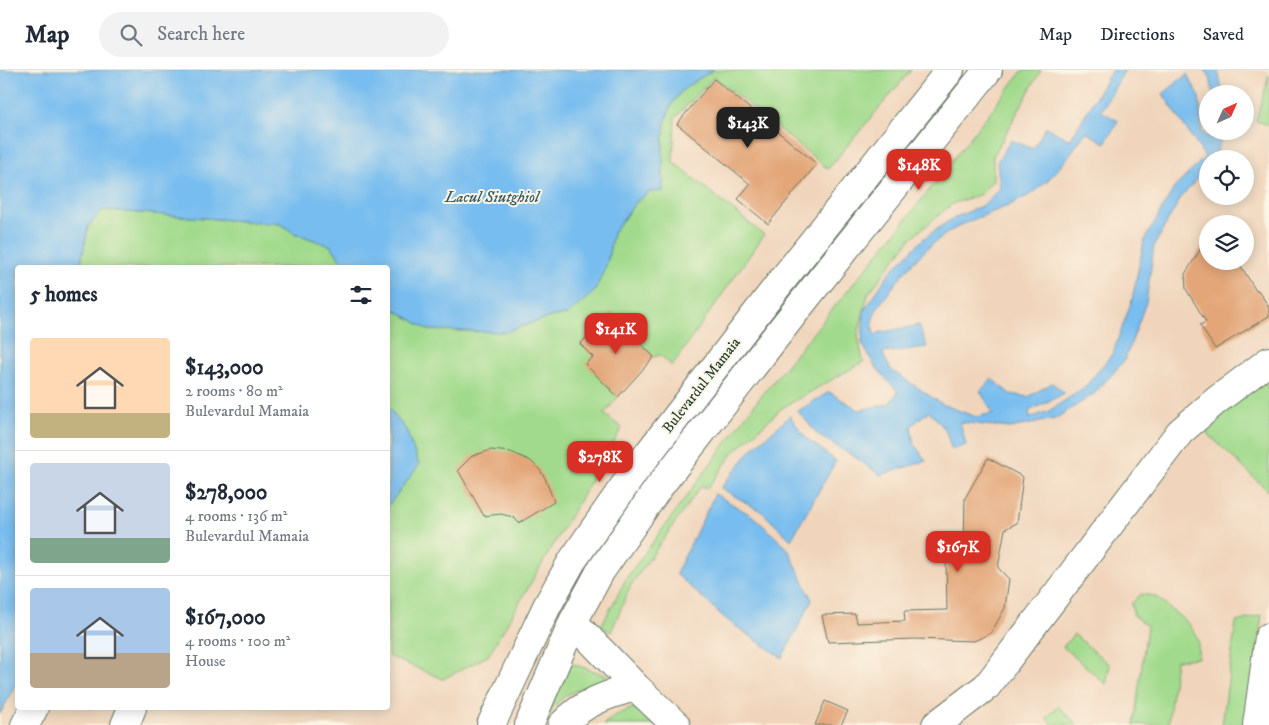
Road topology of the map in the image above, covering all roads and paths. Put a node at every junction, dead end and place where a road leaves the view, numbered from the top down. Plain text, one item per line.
1 (950, 70) edge
2 (988, 70) edge
3 (1269, 361) edge
4 (573, 622) junction
5 (1268, 653) edge
6 (636, 687) junction
7 (33, 710) edge
8 (131, 710) edge
9 (565, 723) edge
10 (25, 725) edge
11 (125, 725) edge
12 (490, 725) edge
13 (529, 725) edge
14 (676, 725) edge
15 (936, 725) edge
16 (1257, 725) edge

1 - 12 main road, Bulevardul Mamaia
2 - 4 main road, Bulevardul Mamaia
3 - 15 main road
4 - 6 main road
4 - 13 main road, Bulevardul Mamaia
5 - 16 main road
6 - 9 main road
6 - 14 main road
7 - 10 main road
8 - 11 main road

